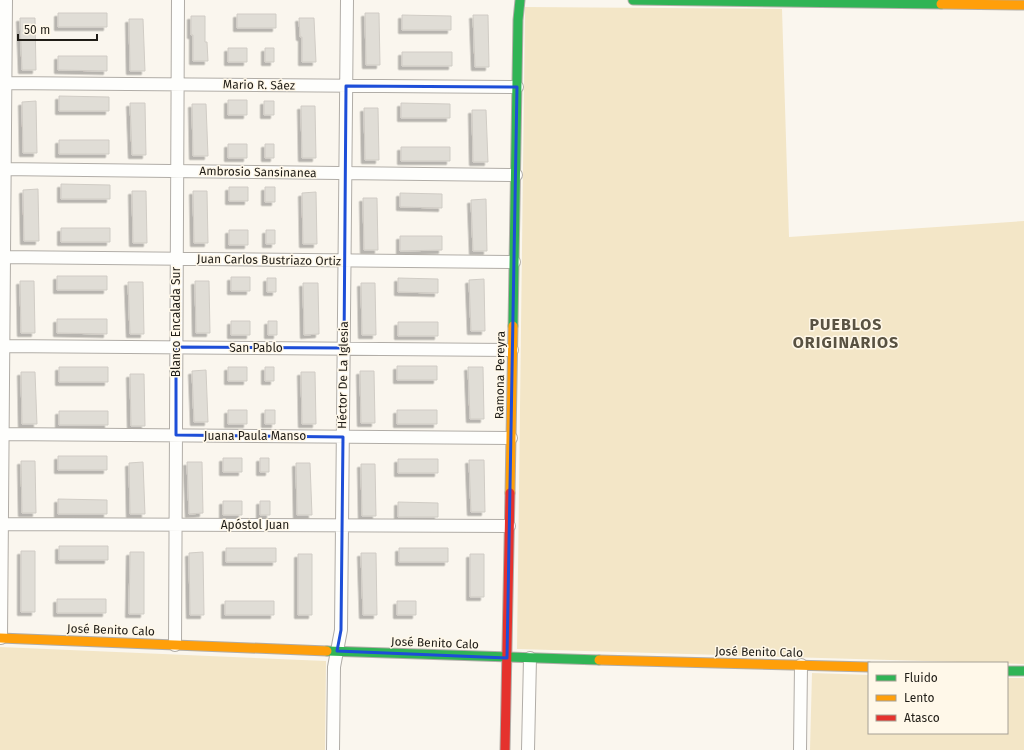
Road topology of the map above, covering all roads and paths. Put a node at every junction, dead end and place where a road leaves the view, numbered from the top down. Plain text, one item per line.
1 (6, 0) edge
2 (178, 0) edge
3 (347, 0) edge
4 (520, 0) edge
5 (633, 0) edge
6 (711, 1) edge
7 (803, 1) edge
8 (895, 2) edge
9 (990, 2) edge
10 (1024, 5) edge
11 (3, 83) edge
12 (178, 84) junction
13 (346, 86) junction
14 (517, 87) junction
15 (2, 169) edge
16 (177, 171) junction
17 (345, 173) junction
18 (516, 175) junction
19 (2, 257) edge
20 (177, 259) junction
21 (344, 261) junction
22 (514, 262) junction
23 (2, 346) edge
24 (176, 347) junction
25 (344, 348) junction
26 (512, 350) junction
27 (1, 434) edge
28 (176, 435) junction
29 (342, 437) junction
30 (511, 438) junction
31 (1, 524) edge
32 (175, 525) junction
33 (342, 525) junction
34 (509, 526) junction
35 (1, 638) edge
36 (175, 645) junction
37 (337, 651) junction
38 (507, 658) junction
39 (530, 658) junction
40 (801, 666) junction
41 (868, 667) edge
42 (1008, 671) edge
43 (1024, 671) edge
44 (333, 750) edge
45 (505, 750) edge
46 (528, 750) edge
47 (800, 750) edge

1 - 11 street
2 - 12 street, Blanco Encalada Sur
3 - 13 street, Héctor De La Iglesia
4 - 14 street, Ramona Pereyra
5 - 6 street
6 - 7 street
7 - 8 street
8 - 9 street
9 - 10 street
11 - 12 street, Mario R. Sáez
11 - 15 street
12 - 13 street, Mario R. Sáez
12 - 16 street, Blanco Encalada Sur
13 - 14 street, Mario R. Sáez
13 - 17 street, Héctor De La Iglesia
14 - 18 street, Ramona Pereyra
15 - 16 street, Ambrosio Sansinanea
15 - 19 street
16 - 17 street, Ambrosio Sansinanea
16 - 20 street, Blanco Encalada Sur
17 - 18 street, Ambrosio Sansinanea
17 - 21 street, Héctor De La Iglesia
18 - 22 street, Ramona Pereyra
19 - 20 street, Juan Carlos Bustriazo Ortiz
19 - 23 street
20 - 21 street, Juan Carlos Bustriazo Ortiz
20 - 24 street, Blanco Encalada Sur
21 - 22 street, Juan Carlos Bustriazo Ortiz
21 - 25 street, Héctor De La Iglesia
22 - 26 street, Ramona Pereyra
23 - 24 street, San Pablo
23 - 27 street
24 - 25 street, San Pablo
24 - 28 street, Blanco Encalada Sur
25 - 26 street, San Pablo
25 - 29 street, Héctor De La Iglesia
26 - 30 street, Ramona Pereyra
27 - 28 street, Juana Paula Manso
27 - 31 street
28 - 29 street, Juana Paula Manso
28 - 32 street, Blanco Encalada Sur
29 - 30 street, Juana Paula Manso
29 - 33 street, Héctor De La Iglesia
30 - 34 street, Ramona Pereyra
31 - 32 street, Apóstol Juan
31 - 35 street
32 - 33 street, Apóstol Juan
32 - 36 street, Blanco Encalada Sur
33 - 34 street, Apóstol Juan
33 - 37 street, Héctor De La Iglesia
34 - 38 street, Ramona Pereyra
35 - 36 street, José Benito Calo
36 - 37 street, José Benito Calo
37 - 38 street, José Benito Calo
37 - 44 street, Héctor De La Iglesia
38 - 39 street, José Benito Calo
38 - 45 street, Ramona Pereyra
39 - 40 street, José Benito Calo
39 - 46 street
40 - 41 street, José Benito Calo
40 - 47 street
42 - 43 street

